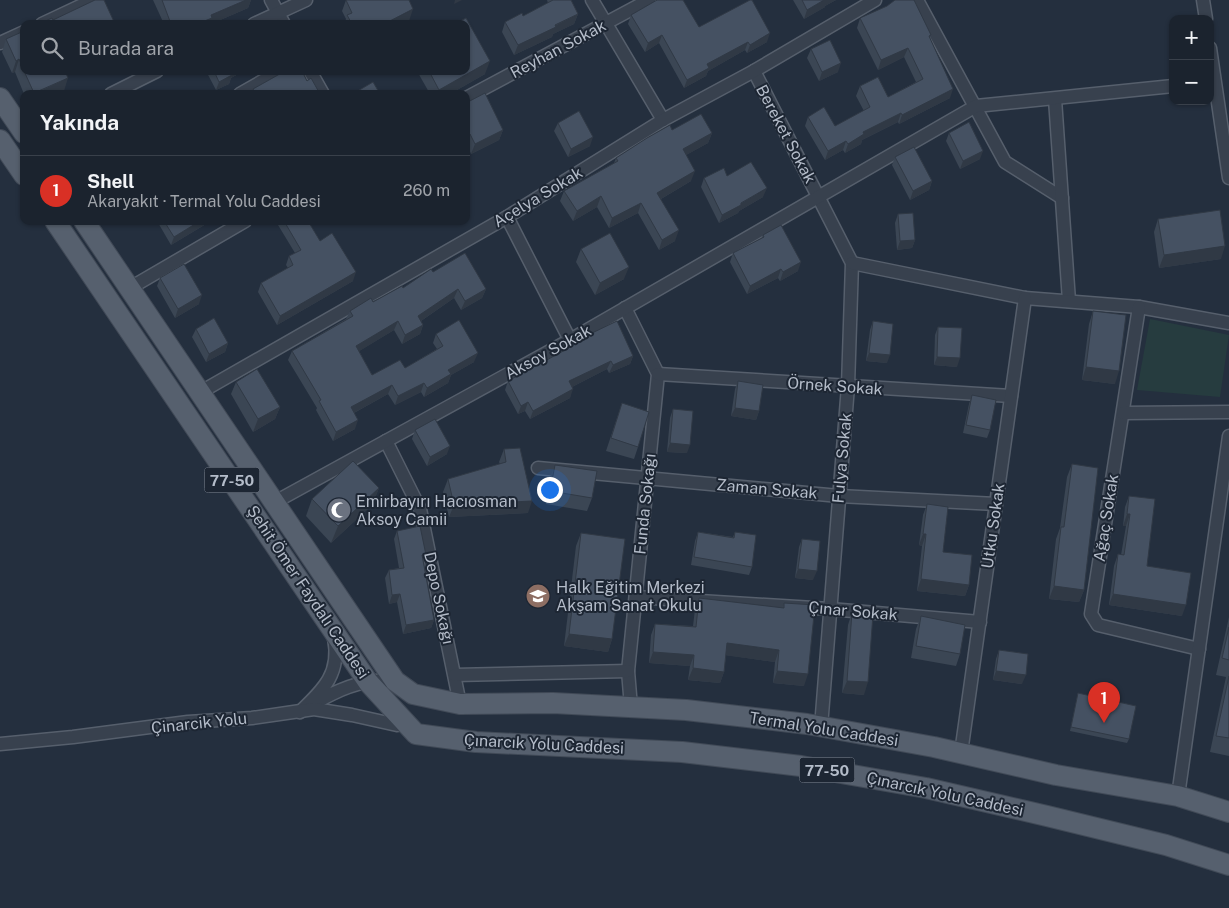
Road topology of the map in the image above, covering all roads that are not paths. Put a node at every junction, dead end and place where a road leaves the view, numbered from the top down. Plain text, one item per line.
1 (94, 0) edge
2 (270, 0) edge
3 (306, 0) edge
4 (592, 0) edge
5 (649, 0) edge
6 (875, 0) edge
7 (917, 0) edge
8 (1203, 0) edge
9 (278, 12) junction
10 (1205, 15) edge
11 (51, 20) edge
12 (262, 20) edge
13 (282, 20) edge
14 (606, 24) junction
15 (20, 34) edge
16 (0, 43) edge
17 (754, 72) junction
18 (149, 75) edge
19 (273, 75) edge
20 (312, 75) edge
21 (1229, 80) edge
22 (1214, 82) edge
23 (1169, 86) edge
24 (1214, 88) edge
25 (119, 90) edge
26 (247, 90) edge
27 (320, 90) edge
28 (470, 96) edge
29 (0, 98) edge
30 (1055, 99) junction
31 (976, 106) junction
32 (663, 120) junction
33 (20, 128) edge
34 (0, 140) edge
35 (20, 169) edge
36 (1229, 178) edge
37 (819, 196) junction
38 (1062, 198) junction
39 (507, 216) junction
40 (59, 225) edge
41 (87, 225) edge
42 (237, 225) edge
43 (852, 263) junction
44 (130, 288) junction
45 (1025, 298) junction
46 (1069, 301) junction
47 (1139, 307) junction
48 (625, 308) junction
49 (1229, 323) edge
50 (570, 340) junction
51 (658, 374) junction
52 (848, 386) junction
53 (199, 393) junction
54 (1011, 396) junction
55 (1229, 412) edge
56 (1123, 414) junction
57 (1229, 436) edge
58 (386, 441) junction
59 (538, 468) dead end
60 (648, 477) junction
61 (1226, 479) edge
62 (839, 496) junction
63 (275, 502) junction
64 (996, 504) junction
65 (636, 597) junction
66 (830, 609) junction
67 (980, 622) junction
68 (333, 630) junction
69 (1199, 649) junction
70 (628, 671) junction
71 (455, 675) junction
72 (395, 681) junction
73 (368, 682) junction
74 (413, 694) joint
75 (460, 704) junction
76 (631, 707) junction
77 (300, 712) junction
78 (397, 725) dead end
79 (821, 727) junction
80 (416, 734) joint
81 (0, 744) edge
82 (961, 753) junction
83 (1178, 796) junction
84 (1229, 812) edge
85 (1229, 865) edge

1 - 11 street
2 - 9 street
3 - 9 street
4 - 14 street
5 - 14 street, Reyhan Sokak
6 - 17 street, Açelya Sokak
7 - 31 street
8 - 10 street
9 - 12 street
9 - 13 street
14 - 28 street, Reyhan Sokak
14 - 32 street
15 - 16 street
17 - 32 street, Açelya Sokak
17 - 37 street, Bereket Sokak
18 - 25 street
19 - 26 street
20 - 27 street
21 - 22 street
23 - 30 street
24 - 36 street
29 - 33 main road
30 - 31 street
30 - 38 street
31 - 37 street, Aksoy Sokak
31 - 38 street
32 - 39 street, Açelya Sokak
34 - 35 main road
37 - 43 street, Fulya Sokak
37 - 48 street, Aksoy Sokak
38 - 46 street
39 - 50 street
39 - 53 street, Açelya Sokak
40 - 68 main road, Şehit Ömer Faydalı Caddesi / 77-50
41 - 44 main road, Şehit Ömer Faydalı Caddesi / 77-50
42 - 44 street
43 - 45 street
43 - 52 street, Fulya Sokak
44 - 53 main road, Şehit Ömer Faydalı Caddesi / 77-50
45 - 46 street
45 - 54 street, Utku Sokak
46 - 47 street
47 - 49 street
47 - 56 street, Ağaç Sokak
48 - 50 street, Aksoy Sokak
48 - 51 street
50 - 58 street, Aksoy Sokak
51 - 52 street, Örnek Sokak
51 - 60 street, Funda Sokağı
52 - 54 street, Örnek Sokak
52 - 62 street, Fulya Sokak
53 - 63 main road, Şehit Ömer Faydalı Caddesi / 77-50
54 - 64 street, Utku Sokak
55 - 56 street
56 - 69 street, Ağaç Sokak
57 - 61 street
58 - 63 street, Aksoy Sokak
58 - 71 street, Depo Sokağı
59 - 60 street, Zaman Sokak
60 - 62 street, Zaman Sokak
60 - 65 street, Funda Sokağı
61 - 69 street
62 - 64 street, Zaman Sokak
62 - 66 street, Fulya Sokak
63 - 72 main road, Şehit Ömer Faydalı Caddesi / 77-50
64 - 67 street, Utku Sokak
65 - 66 street, Çınar Sokak
65 - 70 street, Funda Sokağı
66 - 67 street, Çınar Sokak
66 - 79 street, Fulya Sokak
67 - 82 street, Utku Sokak
68 - 73 main road, Şehit Ömer Faydalı Caddesi / 77-50
68 - 77 street
69 - 83 street
70 - 71 street
70 - 76 street, Funda Sokağı
71 - 75 street, Depo Sokağı
72 - 73 street
72 - 74 main road, Şehit Ömer Faydalı Caddesi / 77-50
73 - 77 street
73 - 80 main road, Şehit Ömer Faydalı Caddesi / 77-50
74 - 75 main road, Termal Yolu Caddesi / 77-50
75 - 76 main road, Termal Yolu Caddesi / 77-50
76 - 79 main road, Termal Yolu Caddesi / 77-50
77 - 78 street, Çinarcik Yolu
77 - 81 street, Çinarcik Yolu
79 - 82 main road, Termal Yolu Caddesi / 77-50
80 - 85 main road, Çınarcık Yolu Caddesi / 77-50
82 - 83 main road, Termal Yolu Caddesi / 77-50
83 - 84 main road, Termal Yolu Caddesi / 77-50

